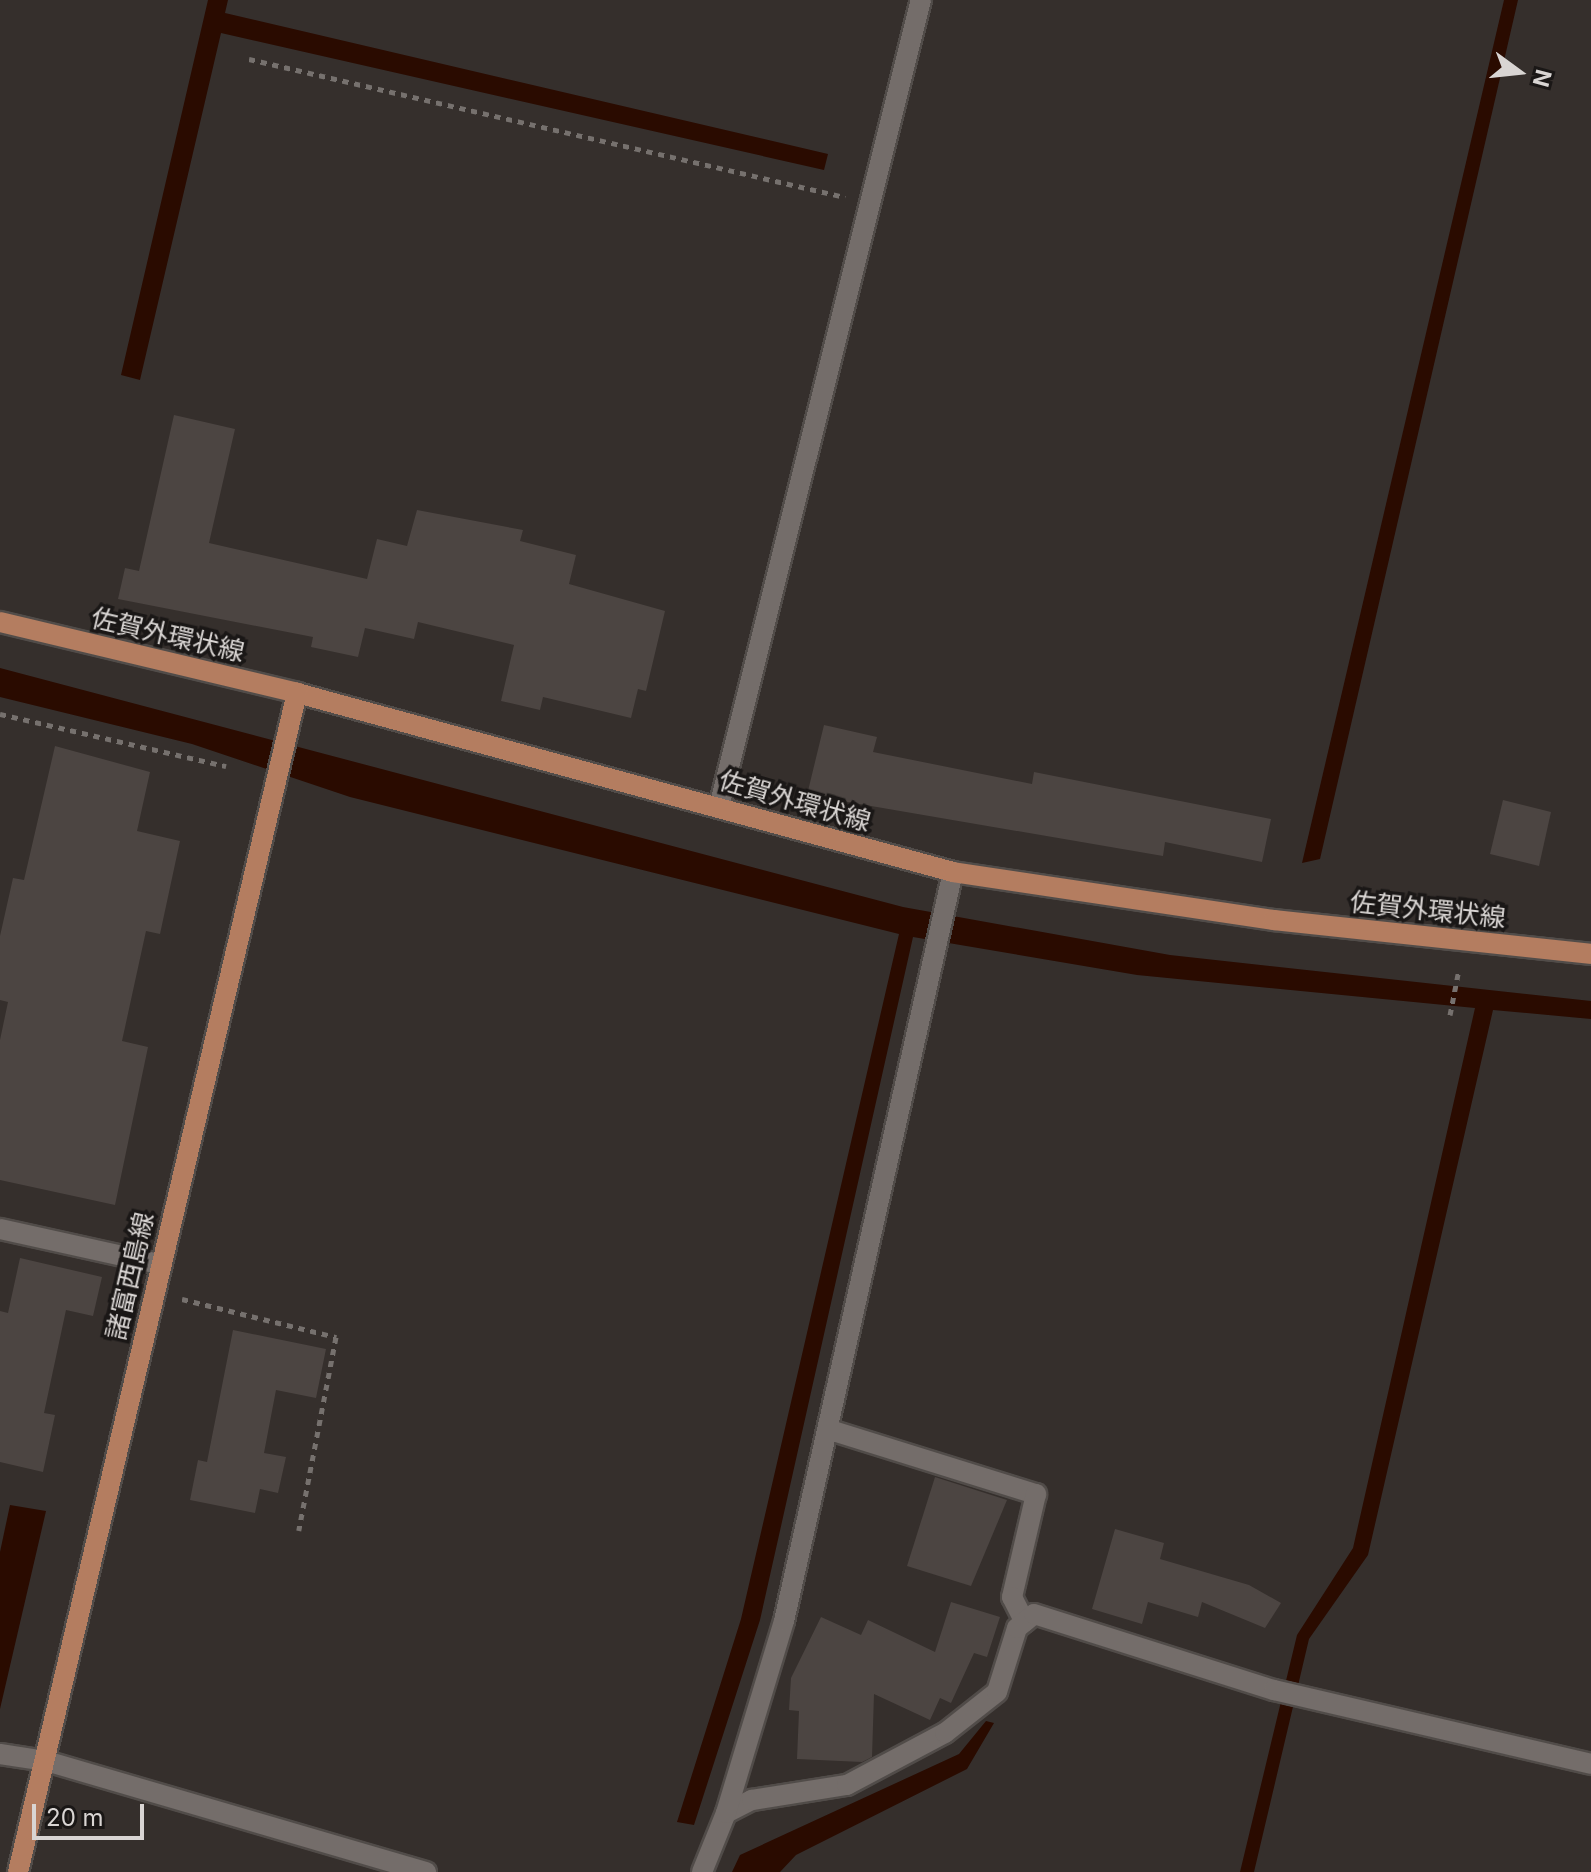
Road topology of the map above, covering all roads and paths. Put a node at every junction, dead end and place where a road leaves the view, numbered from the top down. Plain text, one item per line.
1 (921, 0) edge
2 (249, 59) dead end
3 (874, 203) junction
4 (0, 622) edge
5 (297, 693) junction
6 (0, 714) edge
7 (226, 766) dead end
8 (719, 807) junction
9 (953, 872) junction
10 (1591, 954) edge
11 (1459, 970) dead end
12 (1450, 1015) dead end
13 (0, 1229) edge
14 (159, 1264) junction
15 (830, 1430) junction
16 (299, 1530) dead end
17 (1025, 1622) junction
18 (0, 1754) edge
19 (46, 1761) junction
20 (1591, 1764) edge
21 (726, 1813) junction
22 (18, 1872) edge
23 (426, 1872) edge
24 (702, 1872) edge

1 - 3 street
2 - 3 path
3 - 8 street
4 - 5 main road, 佐賀外環状線
5 - 8 main road, 佐賀外環状線
5 - 14 main road, 諸富西島線
6 - 7 path
8 - 9 main road, 佐賀外環状線
9 - 10 main road, 佐賀外環状線
9 - 15 street
11 - 12 path
13 - 14 street
14 - 16 path
14 - 19 main road, 諸富西島線
15 - 17 street
15 - 21 street
17 - 20 street
17 - 21 street
18 - 19 street
19 - 22 main road, 諸富西島線
19 - 23 street
21 - 24 street

